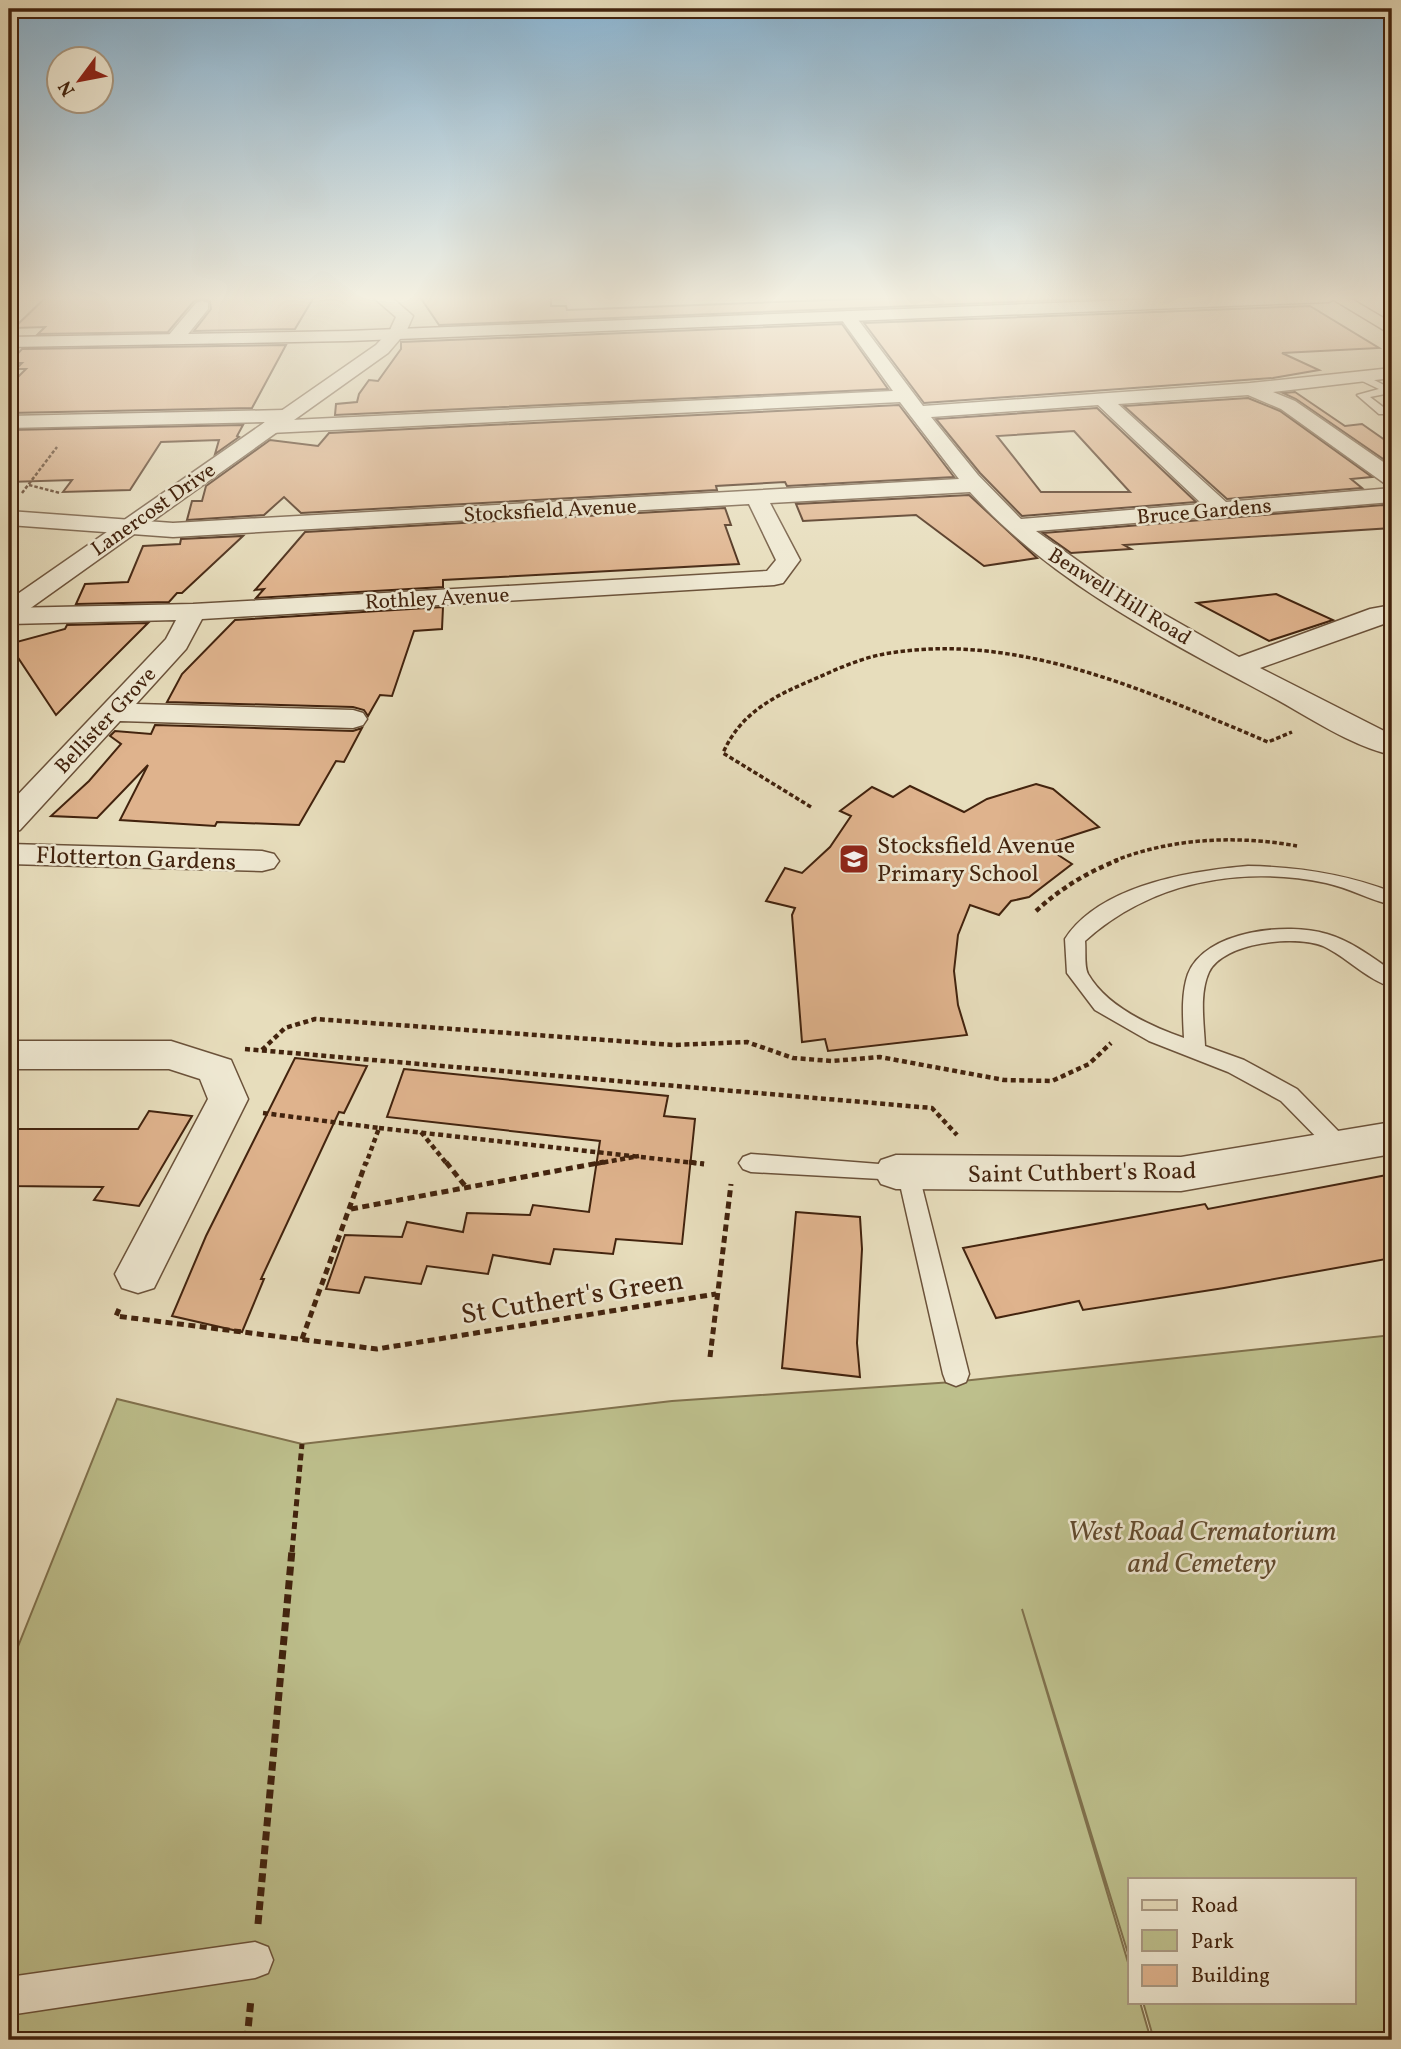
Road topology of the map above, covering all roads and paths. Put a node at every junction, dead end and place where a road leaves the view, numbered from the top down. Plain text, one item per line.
1 (319, 393) edge
2 (905, 393) edge
3 (1202, 393) edge
4 (1259, 393) edge
5 (1383, 393) edge
6 (1103, 400) junction
7 (914, 404) junction
8 (1383, 412) dead end
9 (9, 422) edge
10 (277, 422) junction
11 (58, 445) dead end
12 (1392, 478) edge
13 (976, 485) junction
14 (1392, 495) edge
15 (18, 496) dead end
16 (757, 499) junction
17 (1223, 510) junction
18 (9, 518) edge
19 (1016, 526) junction
20 (124, 528) junction
21 (193, 612) junction
22 (1392, 613) edge
23 (9, 614) edge
24 (1237, 667) junction
25 (112, 712) junction
26 (1328, 716) junction
27 (353, 719) dead end
28 (1392, 746) edge
29 (811, 807) dead end
30 (9, 823) edge
31 (9, 854) edge
32 (262, 861) dead end
33 (1392, 899) edge
34 (1392, 980) edge
35 (1113, 1042) dead end
36 (242, 1048) dead end
37 (262, 1050) junction
38 (1195, 1051) junction
39 (9, 1055) edge
40 (226, 1104) junction
41 (379, 1128) junction
42 (421, 1132) junction
43 (1392, 1138) edge
44 (1340, 1147) junction
45 (643, 1155) junction
46 (704, 1164) dead end
47 (742, 1169) joint
48 (902, 1173) junction
49 (993, 1175) junction
50 (466, 1187) junction
51 (350, 1209) junction
52 (138, 1274) joint
53 (716, 1294) junction
54 (302, 1339) junction
55 (710, 1357) dead end
56 (956, 1374) dead end
57 (302, 1444) dead end
58 (255, 1960) junction
59 (9, 1996) edge
60 (247, 2040) edge

1 - 10 street, Lanercost Drive
2 - 7 street, Benwell Hill Road
3 - 6 street
4 - 12 street
5 - 8 lane
6 - 7 street
6 - 17 street
7 - 10 street
7 - 13 street, Benwell Hill Road
9 - 10 street
10 - 20 street, Lanercost Drive
11 - 15 path
13 - 16 street, Stocksfield Avenue
13 - 19 street, Benwell Hill Road
14 - 17 street, Bruce Gardens
16 - 20 street, Stocksfield Avenue
16 - 21 street, Rothley Avenue
17 - 19 street, Bruce Gardens
18 - 20 street, Stocksfield Avenue
19 - 24 street, Benwell Hill Road
20 - 23 street, Lanercost Drive
21 - 23 street, Rothley Avenue
21 - 25 street, Bellister Grove
22 - 24 street
24 - 26 street, Benwell Hill Road
25 - 27 street
25 - 30 street, Bellister Grove
26 - 28 street, Benwell Hill Road
26 - 29 path
31 - 32 street, Flotterton Gardens
33 - 38 lane
34 - 38 lane
35 - 37 path
36 - 37 path
37 - 49 path
38 - 44 lane
39 - 40 street
40 - 41 path
40 - 52 street
41 - 42 path
41 - 51 path
42 - 45 path
42 - 50 path
43 - 44 street, Saint Cuthbert's Road
44 - 49 street, Saint Cuthbert's Road
45 - 46 path
45 - 50 path
47 - 48 lane
47 - 53 path, St Cuthert's Green
48 - 49 street, Saint Cuthbert's Road
48 - 56 lane
50 - 51 path
51 - 54 path
52 - 54 path, St Cuthert's Green
53 - 54 path, St Cuthert's Green
53 - 55 path
57 - 58 path
58 - 59 lane
58 - 60 path

